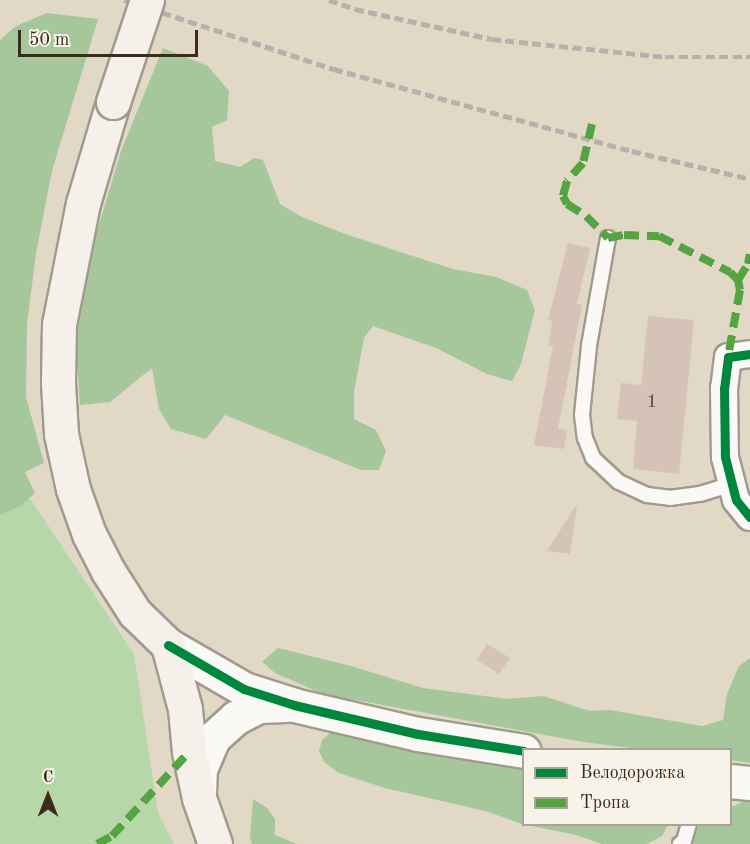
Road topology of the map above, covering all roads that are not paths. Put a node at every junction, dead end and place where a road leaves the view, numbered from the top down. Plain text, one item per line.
1 (147, 0) edge
2 (608, 238) dead end
3 (739, 356) edge
4 (732, 484) junction
5 (750, 517) edge
6 (168, 645) junction
7 (294, 705) junction
8 (522, 751) edge
9 (732, 781) edge
10 (750, 783) edge
11 (199, 798) junction
12 (689, 826) edge
13 (215, 844) edge
14 (680, 844) edge

1 - 6 main road, bridge
2 - 4 lane
3 - 4 street
4 - 5 street
6 - 7 street
6 - 11 main road
7 - 8 street
7 - 11 street
9 - 10 street
11 - 13 main road
12 - 14 lane

